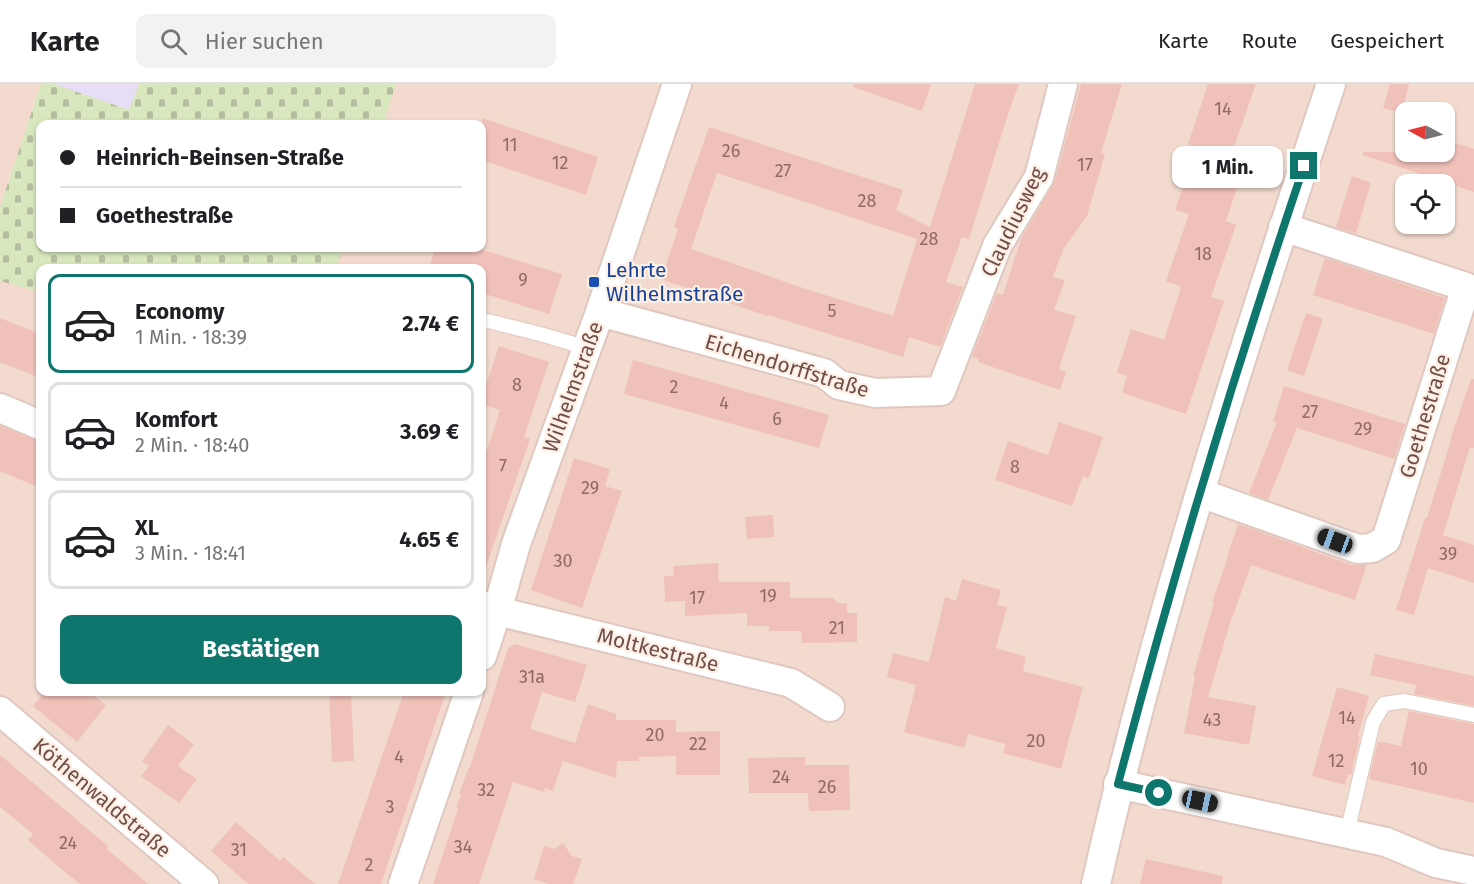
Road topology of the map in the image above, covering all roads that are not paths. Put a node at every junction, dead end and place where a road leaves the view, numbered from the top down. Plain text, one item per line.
1 (677, 84) edge
2 (1063, 84) edge
3 (1331, 84) edge
4 (1283, 227) junction
5 (600, 312) junction
6 (486, 321) edge
7 (588, 348) junction
8 (941, 392) joint
9 (0, 408) edge
10 (36, 423) edge
11 (1200, 493) junction
12 (489, 608) edge
13 (486, 629) edge
14 (468, 696) edge
15 (830, 707) dead end
16 (0, 711) edge
17 (1474, 715) edge
18 (1118, 784) junction
19 (1347, 833) junction
20 (1474, 871) edge
21 (204, 884) edge
22 (403, 884) edge
23 (1096, 884) edge

1 - 5 street, Wilhelmstraße
2 - 8 street, Claudiusweg
3 - 4 street
4 - 11 street
4 - 11 street, Goethestraße
5 - 7 street, Wilhelmstraße
5 - 8 street, Eichendorffstraße
6 - 7 lane
7 - 12 street, Wilhelmstraße
9 - 10 street
11 - 18 street
12 - 13 street, Wilhelmstraße
12 - 15 street, Moltkestraße
14 - 22 street
16 - 21 street, Köthenwaldstraße
17 - 19 lane
18 - 19 street
18 - 23 street
19 - 20 street

